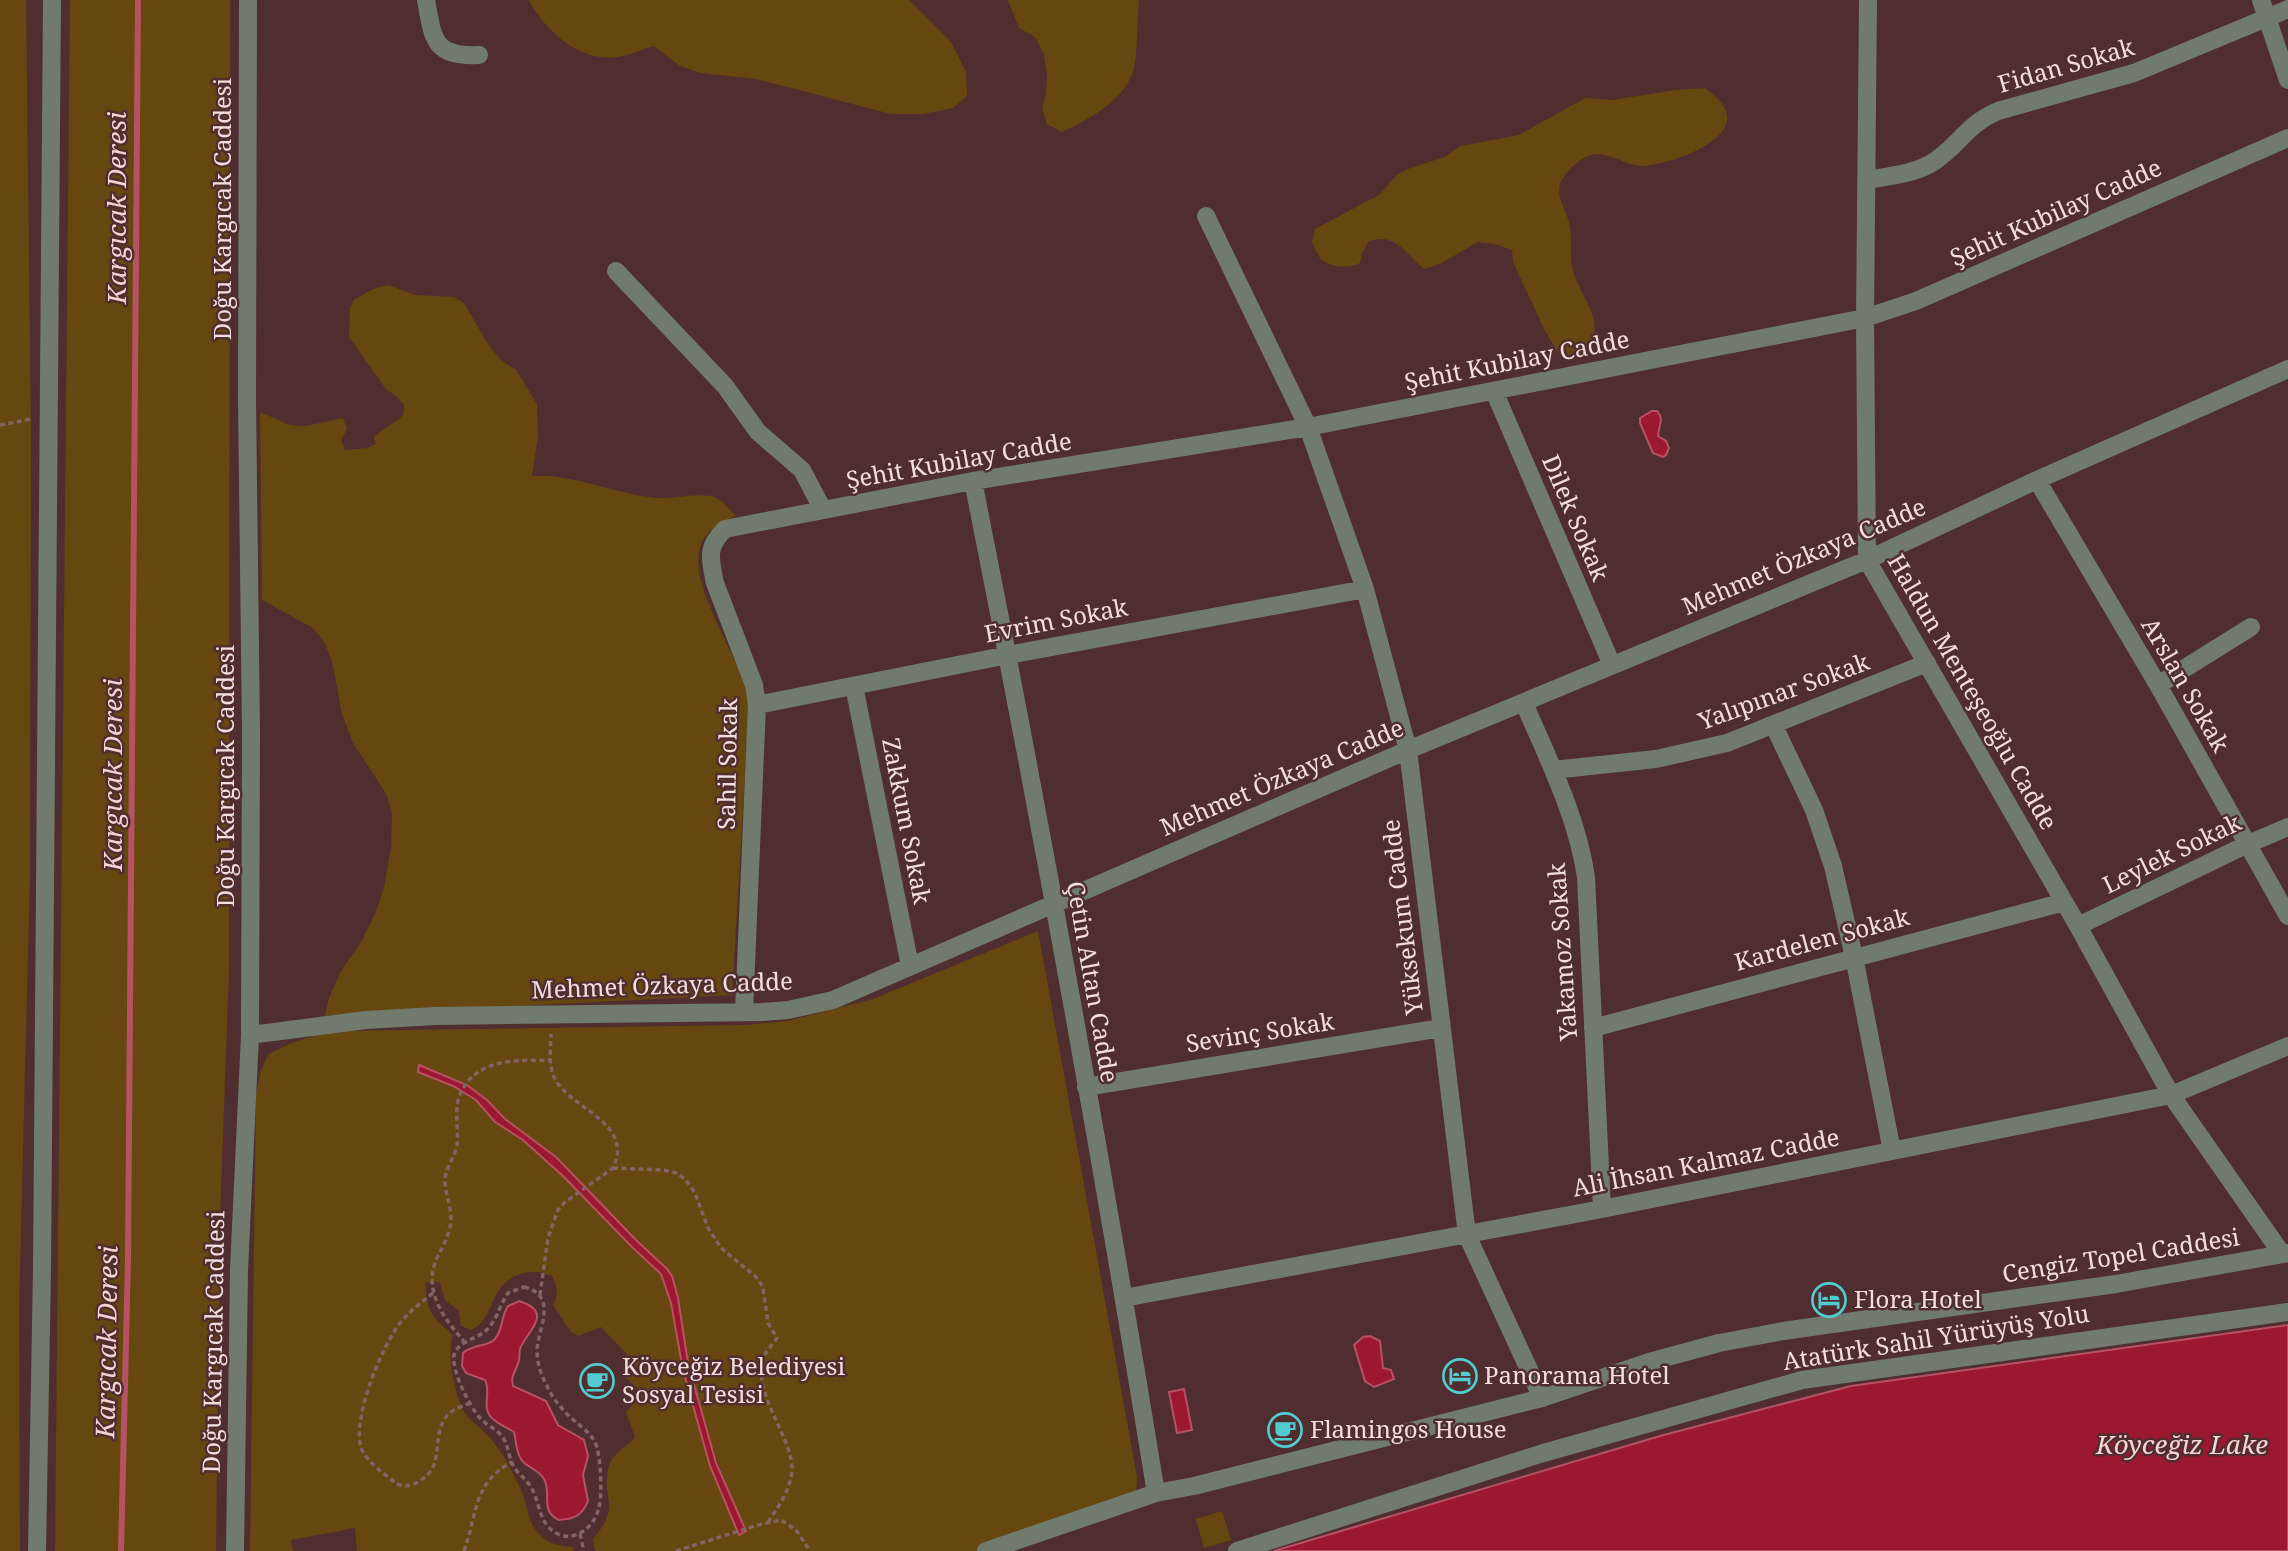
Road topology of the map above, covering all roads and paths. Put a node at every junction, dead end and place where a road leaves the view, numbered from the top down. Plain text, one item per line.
1 (52, 0) edge
2 (248, 0) edge
3 (426, 0) edge
4 (1868, 0) edge
5 (2261, 0) edge
6 (2288, 9) edge
7 (2266, 18) junction
8 (479, 55) dead end
9 (2288, 80) edge
10 (2288, 138) edge
11 (1867, 180) junction
12 (1206, 216) dead end
13 (616, 271) dead end
14 (1865, 318) junction
15 (2288, 369) edge
16 (1494, 391) junction
17 (48, 416) junction
18 (0, 425) edge
19 (1308, 427) junction
20 (2037, 480) junction
21 (973, 481) junction
22 (823, 510) junction
23 (725, 529) joint
24 (1867, 560) junction
25 (1365, 589) junction
26 (2251, 627) dead end
27 (1008, 655) junction
28 (1927, 663) junction
29 (1612, 665) junction
30 (2158, 685) junction
31 (854, 686) junction
32 (1524, 703) junction
33 (757, 705) junction
34 (1774, 726) junction
35 (1408, 750) junction
36 (1553, 770) junction
37 (2288, 827) edge
38 (2248, 844) junction
39 (2064, 902) junction
40 (1053, 904) junction
41 (2288, 916) edge
42 (2078, 926) junction
43 (1854, 957) junction
44 (910, 966) junction
45 (744, 1012) junction
46 (551, 1015) junction
47 (1441, 1028) junction
48 (1593, 1028) junction
49 (250, 1035) junction
50 (2288, 1046) edge
51 (551, 1060) junction
52 (1086, 1087) junction
53 (2171, 1095) junction
54 (1892, 1151) junction
55 (613, 1168) junction
56 (1602, 1209) junction
57 (1467, 1235) junction
58 (2285, 1253) edge
59 (434, 1293) junction
60 (540, 1295) junction
61 (1124, 1298) junction
62 (2288, 1312) edge
63 (465, 1343) junction
64 (1542, 1398) junction
65 (470, 1403) junction
66 (512, 1462) junction
67 (1156, 1493) junction
68 (768, 1522) junction
69 (580, 1535) junction
70 (37, 1551) edge
71 (235, 1551) edge
72 (464, 1551) edge
73 (583, 1551) edge
74 (676, 1551) edge
75 (810, 1551) edge
76 (986, 1551) edge
77 (1237, 1551) edge

1 - 17 street
2 - 49 street, Doğu Kargıcak Caddesi
3 - 8 street
4 - 11 street, Haldun Menteşeoğlu Cadde
5 - 7 street
6 - 7 street, Fidan Sokak
7 - 9 street
7 - 11 street, Fidan Sokak
10 - 14 street, Şehit Kubilay Cadde
11 - 14 street, Haldun Menteşeoğlu Cadde
12 - 19 street, Yüksekum Cadde
13 - 22 street
14 - 16 street, Şehit Kubilay Cadde
14 - 24 street, Haldun Menteşeoğlu Cadde
15 - 20 street, Mehmet Özkaya Cadde
16 - 19 street, Şehit Kubilay Cadde
16 - 29 street, Dilek Sokak
17 - 18 path
17 - 70 street
19 - 21 street, Şehit Kubilay Cadde
19 - 25 street, Yüksekum Cadde
20 - 24 street, Mehmet Özkaya Cadde
20 - 30 street, Arslan Sokak
21 - 22 street, Şehit Kubilay Cadde
21 - 27 street, Çetin Altan Cadde
22 - 23 street, Şehit Kubilay Cadde
23 - 33 street, Sahil Sokak
24 - 28 street, Haldun Menteşeoğlu Cadde
24 - 29 street, Mehmet Özkaya Cadde
25 - 27 street, Evrim Sokak
25 - 35 street, Yüksekum Cadde
26 - 30 street
27 - 31 street, Evrim Sokak
27 - 40 street, Çetin Altan Cadde
28 - 34 street, Yalıpınar Sokak
28 - 39 street, Haldun Menteşeoğlu Cadde
29 - 32 street, Mehmet Özkaya Cadde
30 - 38 street, Arslan Sokak
31 - 33 street, Evrim Sokak
31 - 44 street, Zakkum Sokak
32 - 35 street, Mehmet Özkaya Cadde
32 - 36 street, Yakamoz Sokak
33 - 45 street, Sahil Sokak
34 - 36 street, Yalıpınar Sokak
34 - 43 street
35 - 40 street, Mehmet Özkaya Cadde
35 - 47 street, Yüksekum Cadde
36 - 48 street, Yakamoz Sokak
37 - 38 street, Leylek Sokak
38 - 41 street, Arslan Sokak
38 - 42 street, Leylek Sokak
39 - 42 street, Haldun Menteşeoğlu Cadde
39 - 43 street, Kardelen Sokak
40 - 44 street, Mehmet Özkaya Cadde
40 - 52 street, Çetin Altan Cadde
42 - 53 street, Haldun Menteşeoğlu Cadde
43 - 48 street, Kardelen Sokak
43 - 54 street
44 - 45 street, Mehmet Özkaya Cadde
45 - 46 street, Mehmet Özkaya Cadde
46 - 49 street, Mehmet Özkaya Cadde
46 - 51 path
47 - 52 street, Sevinç Sokak
47 - 57 street, Yüksekum Cadde
48 - 56 street, Yakamoz Sokak
49 - 71 street, Doğu Kargıcak Caddesi
50 - 53 street, Ali İhsan Kalmaz Cadde
51 - 55 path
51 - 59 path
52 - 61 street, Çetin Altan Cadde
53 - 54 street, Ali İhsan Kalmaz Cadde
53 - 58 street, Haldun Menteşeoğlu Cadde
54 - 56 street, Ali İhsan Kalmaz Cadde
55 - 60 path
55 - 68 path
56 - 57 street, Ali İhsan Kalmaz Cadde
57 - 61 street, Ali İhsan Kalmaz Cadde
57 - 64 street, Yüksekum Cadde
58 - 64 street, Cengiz Topel Caddesi
59 - 63 path
59 - 65 path
60 - 63 path
60 - 69 path
61 - 67 street, Çetin Altan Cadde
62 - 77 street, Atatürk Sahil Yürüyüş Yolu
63 - 65 path
64 - 67 street, Cengiz Topel Caddesi
65 - 66 path
66 - 69 path
66 - 72 path
67 - 76 street, Cengiz Topel Caddesi
68 - 74 path
68 - 75 path
69 - 73 path

